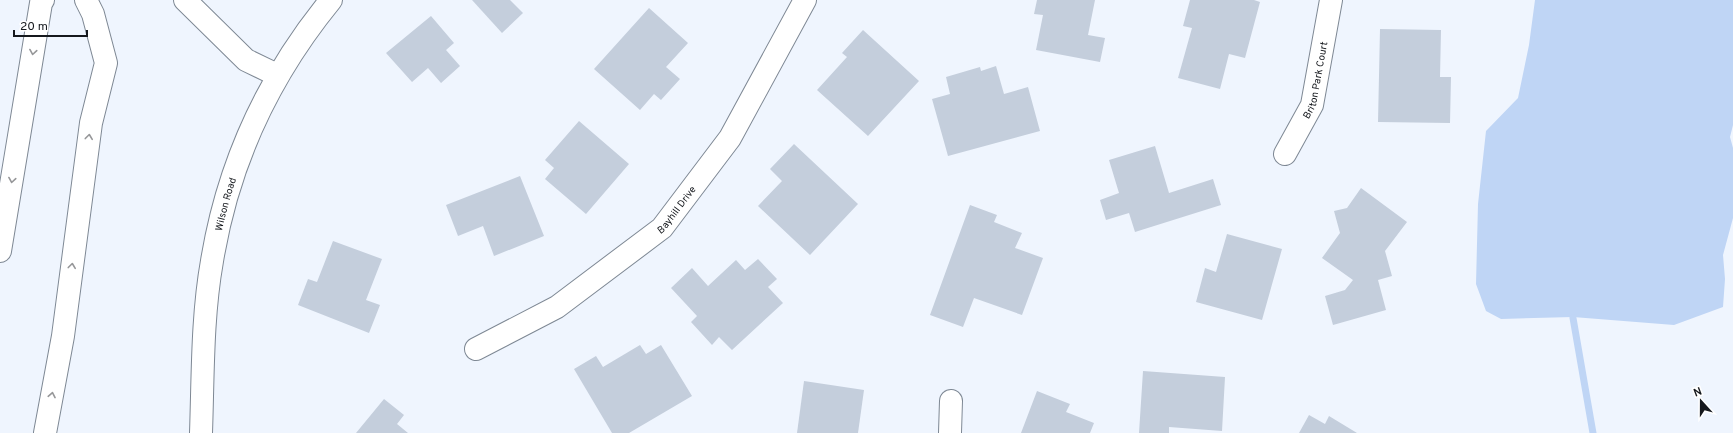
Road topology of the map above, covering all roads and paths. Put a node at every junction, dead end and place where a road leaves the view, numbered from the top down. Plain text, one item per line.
1 (43, 0) edge
2 (86, 0) edge
3 (185, 0) edge
4 (330, 0) edge
5 (805, 0) edge
6 (1331, 0) edge
7 (277, 75) junction
8 (1285, 154) dead end
9 (0, 251) edge
10 (476, 349) dead end
11 (951, 401) dead end
12 (45, 433) edge
13 (201, 433) edge
14 (950, 433) edge

1 -> 9 street
12 -> 2 street
3 - 7 street
4 - 7 street, Wilson Road
5 - 10 street, Bayhill Drive
6 - 8 street, Briton Park Court
7 - 13 street, Wilson Road
11 - 14 street

